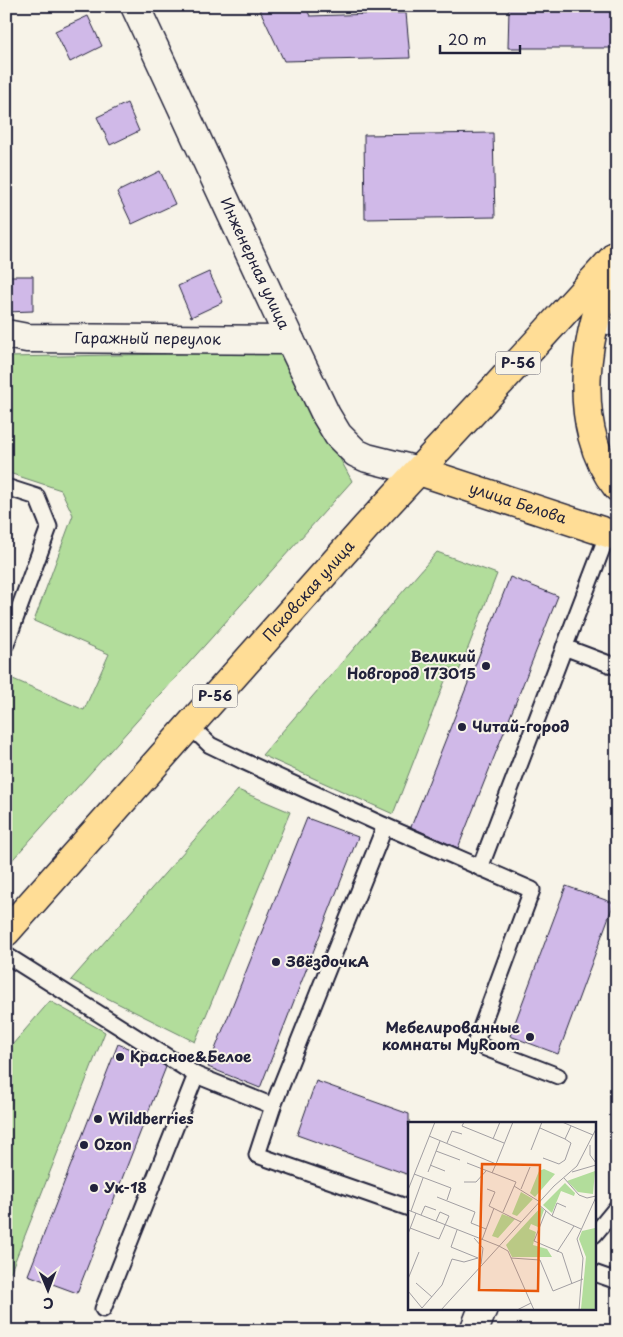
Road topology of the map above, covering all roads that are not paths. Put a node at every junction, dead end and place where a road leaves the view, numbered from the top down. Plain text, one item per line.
1 (135, 6) edge
2 (617, 254) edge
3 (617, 264) edge
4 (606, 325) edge
5 (6, 334) edge
6 (290, 340) junction
7 (419, 471) junction
8 (6, 487) edge
9 (617, 487) edge
10 (612, 534) edge
11 (6, 644) edge
12 (564, 647) junction
13 (617, 667) edge
14 (189, 725) junction
15 (385, 826) junction
16 (480, 868) junction
17 (9, 925) edge
18 (6, 955) edge
19 (196, 1075) junction
20 (558, 1076) dead end
21 (273, 1106) junction
22 (617, 1207) edge
23 (408, 1208) edge
24 (596, 1233) edge
25 (596, 1274) edge
26 (617, 1281) edge
27 (103, 1309) dead end
28 (482, 1310) edge
29 (474, 1331) edge

1 - 6 street, Инженерная улица
2 - 7 main road, Псковская улица / Р-56
3 - 4 main road
4 - 9 main road
5 - 6 street, Гаражный переулок
6 - 7 street, Инженерная улица
7 - 10 main road, улица Белова
7 - 14 main road, Псковская улица / Р-56
8 - 11 lane
10 - 12 lane
12 - 13 lane
12 - 16 lane
14 - 15 lane
14 - 17 main road, Псковская улица / Р-56
15 - 16 lane
15 - 21 lane
16 - 20 lane
18 - 19 lane
19 - 21 lane
19 - 27 lane
21 - 23 lane
22 - 24 lane
25 - 26 lane
28 - 29 street

